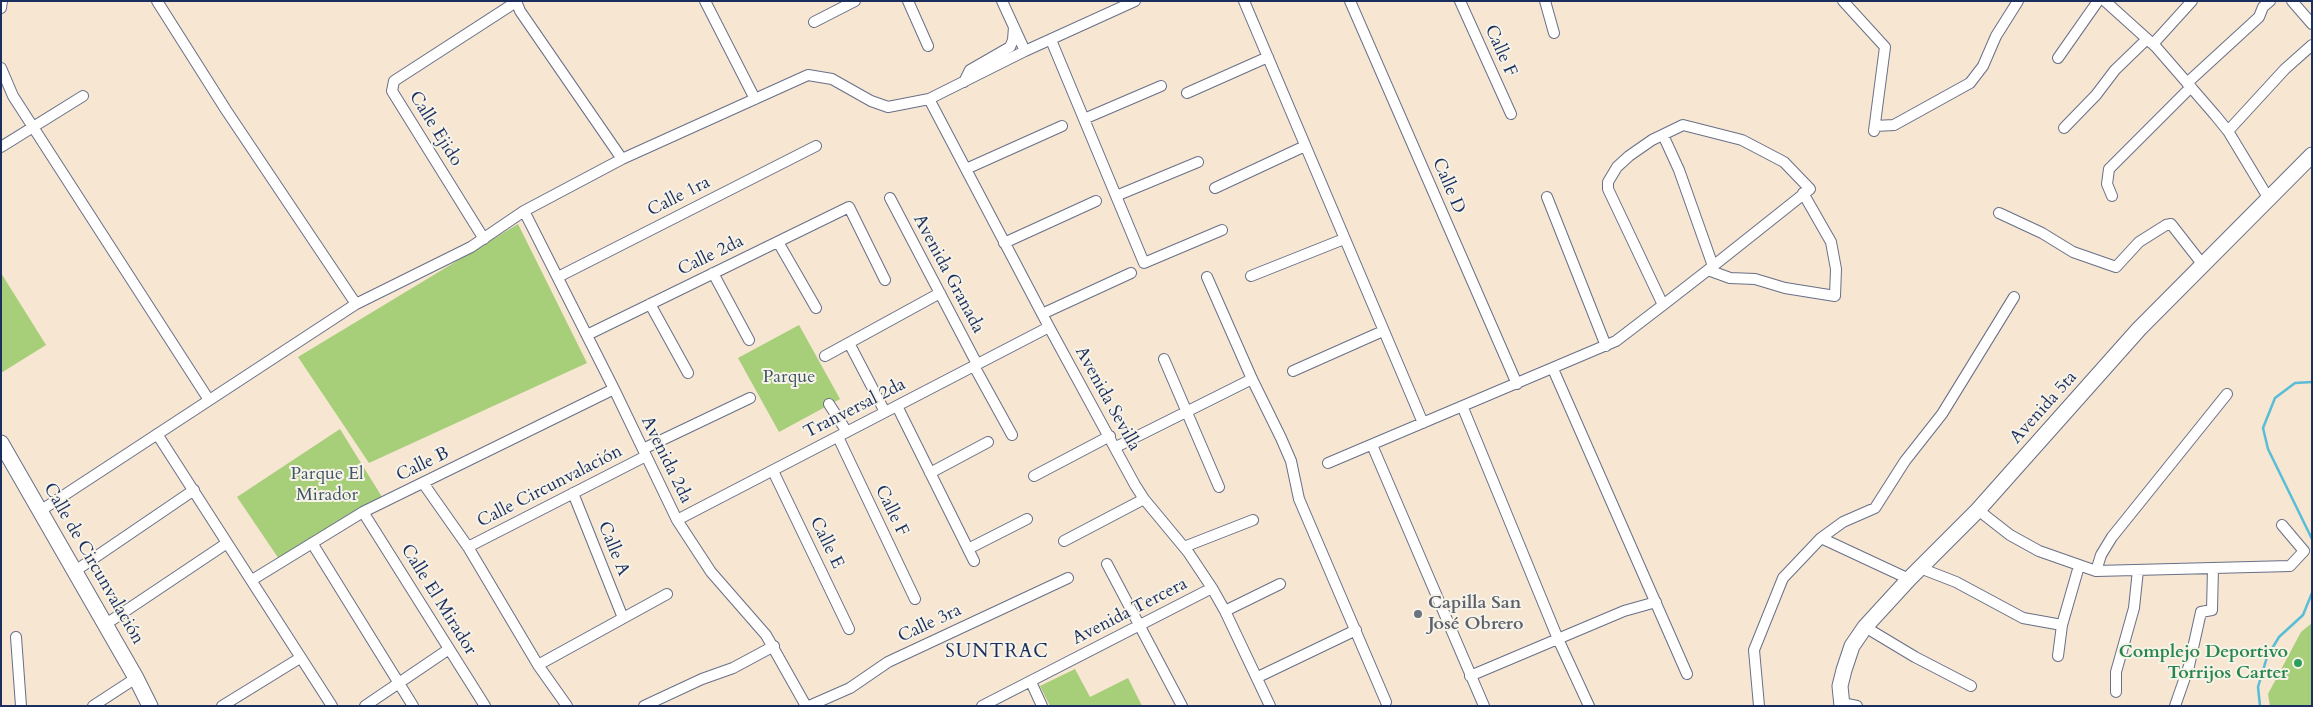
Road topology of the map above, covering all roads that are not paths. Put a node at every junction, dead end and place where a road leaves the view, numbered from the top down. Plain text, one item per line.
1 (2, 1) edge
2 (157, 1) edge
3 (704, 1) edge
4 (856, 1) edge
5 (908, 1) edge
6 (1002, 1) edge
7 (1135, 1) edge
8 (1350, 1) edge
9 (1460, 1) edge
10 (1545, 1) edge
11 (1843, 1) edge
12 (2018, 1) edge
13 (2098, 1) edge
14 (2192, 1) edge
15 (2270, 1) edge
16 (2292, 1) edge
17 (516, 2) edge
18 (1245, 2) edge
19 (2112, 3) edge
20 (1, 8) edge
21 (814, 22) dead end
22 (2312, 24) edge
23 (1014, 27) junction
24 (1554, 33) dead end
25 (1051, 40) junction
26 (2150, 42) junction
27 (2312, 45) edge
28 (928, 46) dead end
29 (1025, 52) junction
30 (1268, 57) junction
31 (2058, 58) dead end
32 (1, 68) edge
33 (964, 82) junction
34 (2189, 85) junction
35 (1161, 86) dead end
36 (1187, 93) dead end
37 (83, 96) dead end
38 (755, 99) junction
39 (929, 99) junction
40 (1511, 114) dead end
41 (1084, 119) junction
42 (1062, 126) dead end
43 (33, 128) junction
44 (2064, 128) dead end
45 (2228, 131) junction
46 (1662, 135) junction
47 (816, 146) dead end
48 (1305, 146) junction
49 (1, 147) edge
50 (2312, 155) edge
51 (622, 159) junction
52 (1198, 162) dead end
53 (966, 169) junction
54 (1215, 188) dead end
55 (1803, 193) junction
56 (1116, 196) junction
57 (2112, 196) dead end
58 (1547, 197) dead end
59 (890, 198) dead end
60 (2270, 199) junction
61 (1096, 201) dead end
62 (524, 211) junction
63 (1999, 213) dead end
64 (1222, 230) dead end
65 (484, 239) junction
66 (1344, 239) junction
67 (778, 242) junction
68 (1004, 243) junction
69 (2203, 265) junction
70 (1711, 268) junction
71 (713, 273) junction
72 (1132, 273) dead end
73 (558, 276) junction
74 (1251, 276) dead end
75 (1207, 277) dead end
76 (885, 280) dead end
77 (940, 293) junction
78 (2014, 297) dead end
79 (356, 304) junction
80 (650, 304) junction
81 (1663, 305) junction
82 (816, 308) dead end
83 (1042, 314) junction
84 (1048, 327) junction
85 (1383, 331) junction
86 (587, 335) junction
87 (749, 340) dead end
88 (848, 343) junction
89 (1606, 346) junction
90 (825, 356) dead end
91 (1164, 359) dead end
92 (976, 365) junction
93 (1552, 369) junction
94 (1293, 371) dead end
95 (688, 373) dead end
96 (1252, 379) junction
97 (1517, 384) junction
98 (614, 389) junction
99 (2227, 394) dead end
100 (750, 398) dead end
101 (209, 400) junction
102 (828, 404) dead end
103 (897, 406) junction
104 (1462, 408) junction
105 (885, 412) junction
106 (1188, 412) junction
107 (1423, 423) junction
108 (157, 434) junction
109 (842, 434) junction
110 (1012, 435) dead end
111 (1110, 436) junction
112 (988, 442) dead end
113 (1, 443) edge
114 (1372, 445) junction
115 (1116, 447) junction
116 (645, 452) junction
117 (1328, 463) dead end
118 (773, 470) junction
119 (930, 473) junction
120 (1034, 476) dead end
121 (423, 483) junction
122 (1219, 487) dead end
123 (194, 490) junction
124 (573, 493) junction
125 (1144, 499) junction
126 (1978, 510) junction
127 (40, 511) junction
128 (363, 512) junction
129 (1027, 519) dead end
130 (677, 520) junction
131 (1253, 520) dead end
132 (2282, 525) dead end
133 (1821, 538) junction
134 (1064, 541) dead end
135 (312, 542) junction
136 (228, 543) junction
137 (468, 547) junction
138 (1184, 547) junction
139 (968, 549) junction
140 (974, 561) dead end
141 (1107, 564) dead end
142 (2080, 566) junction
143 (1920, 568) junction
144 (2213, 568) junction
145 (75, 570) junction
146 (2138, 570) junction
147 (2096, 571) junction
148 (1068, 578) dead end
149 (1909, 579) junction
150 (252, 580) junction
151 (1280, 584) dead end
152 (1212, 588) junction
153 (667, 594) dead end
154 (915, 599) dead end
155 (1656, 602) junction
156 (1225, 611) junction
157 (623, 618) junction
158 (106, 624) junction
159 (1140, 625) junction
160 (2062, 625) junction
161 (1865, 627) junction
162 (849, 629) dead end
163 (1356, 630) junction
164 (16, 637) dead end
165 (1558, 639) junction
166 (774, 646) junction
167 (449, 649) junction
168 (2058, 656) dead end
169 (300, 658) junction
170 (538, 665) junction
171 (1687, 674) dead end
172 (1470, 676) junction
173 (1258, 677) junction
174 (136, 678) junction
175 (1031, 682) junction
176 (398, 684) junction
177 (1971, 686) dead end
178 (2116, 692) dead end
179 (1386, 702) dead end
180 (1847, 705) edge
181 (21, 706) edge
182 (93, 706) edge
183 (150, 706) edge
184 (222, 706) edge
185 (332, 706) edge
186 (365, 706) edge
187 (413, 706) edge
188 (485, 706) edge
189 (567, 706) edge
190 (644, 706) edge
191 (807, 706) edge
192 (982, 706) edge
193 (1042, 706) edge
194 (1182, 706) edge
195 (1270, 706) edge
196 (1484, 706) edge
197 (1589, 706) edge
198 (1759, 706) edge
199 (2175, 706) edge

1 - 20 street
2 - 79 street
3 - 38 street
4 - 21 street
5 - 28 street
6 - 23 street
7 - 25 street
8 - 97 street, Calle D
9 - 40 street, Calle F
10 - 24 street
11 - 12 street
13 - 31 street
14 - 26 street
15 - 34 street
16 - 22 street
17 - 51 street
17 - 65 street, Calle Ejido
18 - 30 street
19 - 26 street
23 - 29 street
23 - 33 street
25 - 29 street
25 - 41 street
26 - 34 street
26 - 44 street
27 - 45 street
29 - 33 street
30 - 36 street
30 - 48 street
32 - 43 street
33 - 39 street
34 - 45 street
34 - 57 street
35 - 41 street
37 - 43 street
38 - 39 street
38 - 51 street
39 - 53 street, Avenida Sevilla
41 - 56 street
42 - 53 street
43 - 49 street
43 - 101 street
45 - 60 street
46 - 55 street
46 - 70 street
46 - 81 street
47 - 73 street, Calle 1ra
48 - 54 street
48 - 66 street
50 - 60 street, Avenida 5ta
51 - 62 street
52 - 56 street
53 - 68 street, Avenida Sevilla
55 - 70 street
55 - 70 street
56 - 64 street
58 - 89 street
59 - 77 street, Avenida Granada
60 - 69 street, Avenida 5ta
61 - 68 street
62 - 65 street
62 - 73 street, Avenida 2da
63 - 69 street
65 - 79 street
66 - 74 street
66 - 85 street
67 - 71 street, Calle 2da
67 - 76 street, Calle 2da
67 - 82 street
68 - 83 street, Avenida Sevilla
69 - 126 street, Avenida 5ta
70 - 81 street
71 - 80 street, Calle 2da
71 - 87 street
72 - 83 street
73 - 86 street, Avenida 2da
75 - 96 street
77 - 88 street
77 - 92 street, Avenida Granada
78 - 133 street
79 - 101 street
80 - 86 street, Calle 2da
80 - 95 street
81 - 89 street
83 - 84 street, Avenida Sevilla
84 - 92 street, Tranversal 2da
84 - 111 street, Avenida Sevilla
85 - 94 street
85 - 107 street
86 - 98 street, Avenida 2da
88 - 90 street
88 - 105 street
89 - 93 street
91 - 106 street
92 - 103 street, Tranversal 2da
92 - 110 street, Avenida Granada
93 - 97 street
93 - 155 street
96 - 106 street
96 - 163 street
97 - 104 street
98 - 116 street, Avenida 2da
98 - 121 street, Calle B
99 - 147 street
100 - 116 street, Calle Circunvalación
101 - 108 street
102 - 109 street, Calle F
103 - 105 street, Tranversal 2da
103 - 119 street
104 - 107 street
104 - 165 street
105 - 109 street, Tranversal 2da
106 - 115 street
106 - 122 street
107 - 114 street
108 - 123 street
108 - 127 street
109 - 118 street, Tranversal 2da
109 - 154 street, Calle F
111 - 115 street, Avenida Sevilla
111 - 120 street
112 - 119 street
113 - 127 street, Calle de Circunvalación
114 - 117 street
114 - 172 street
115 - 125 street, Avenida Sevilla
116 - 124 street, Calle Circunvalación
116 - 130 street, Avenida 2da
118 - 130 street, Tranversal 2da
118 - 162 street, Calle E
119 - 139 street
121 - 128 street, Calle B
121 - 137 street, Calle Circunvalación
123 - 136 street
123 - 145 street
124 - 137 street, Calle Circunvalación
124 - 157 street, Calle A
125 - 134 street
125 - 138 street, Avenida Sevilla
126 - 142 street
126 - 143 street, Avenida 5ta
127 - 145 street, Calle de Circunvalación
128 - 135 street, Calle B
128 - 167 street, Calle El Mirador
129 - 139 street
130 - 166 street, Avenida 2da
131 - 138 street
132 - 144 street
133 - 149 street
133 - 198 street
135 - 150 street, Calle B
135 - 176 street
136 - 150 street
136 - 158 street
137 - 170 street, Calle Circunvalación
138 - 152 street, Avenida Sevilla
139 - 140 street
141 - 159 street
142 - 147 street
142 - 160 street
143 - 149 street, Avenida 5ta
143 - 160 street
144 - 146 street
144 - 199 street
145 - 158 street, Calle de Circunvalación
146 - 147 street
146 - 178 street
148 - 191 street, Calle 3ra
149 - 161 street, Avenida 5ta
150 - 169 street
151 - 156 street
152 - 156 street, Avenida Sevilla
152 - 159 street, Avenida Tercera
153 - 157 street
155 - 165 street
155 - 171 street
156 - 173 street, Avenida Sevilla
157 - 170 street
158 - 174 street, Calle de Circunvalación
159 - 175 street, Avenida Tercera
159 - 194 street
160 - 168 street
161 - 177 street
161 - 180 street, Avenida 5ta
163 - 173 street
163 - 179 street
164 - 181 street
165 - 172 street
165 - 197 street
166 - 190 street
166 - 191 street, Avenida 2da
167 - 176 street
167 - 188 street, Calle El Mirador
169 - 184 street
169 - 185 street
170 - 189 street, Calle Circunvalación
172 - 196 street
173 - 195 street, Avenida Sevilla
174 - 182 street
174 - 183 street, Calle de Circunvalación
175 - 192 street, Avenida Tercera
175 - 193 street
176 - 186 street
176 - 187 street

